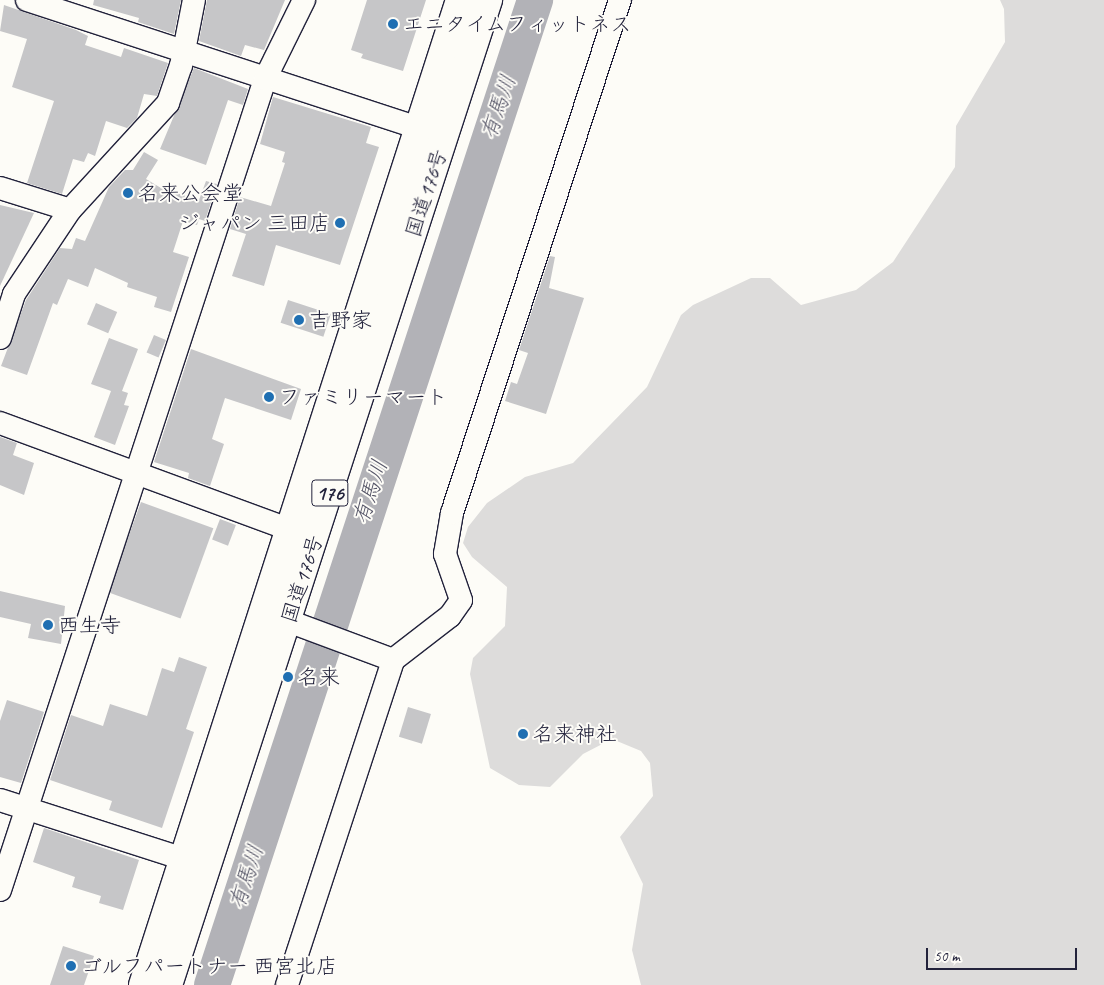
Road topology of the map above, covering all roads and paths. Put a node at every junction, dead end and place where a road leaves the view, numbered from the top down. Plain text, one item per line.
1 (194, 0) edge
2 (304, 0) edge
3 (460, 0) edge
4 (488, 0) edge
5 (620, 0) edge
6 (35, 1) edge
7 (183, 49) junction
8 (265, 79) junction
9 (418, 128) junction
10 (0, 188) edge
11 (70, 210) junction
12 (0, 338) edge
13 (0, 423) edge
14 (136, 476) junction
15 (289, 529) junction
16 (315, 539) junction
17 (297, 624) junction
18 (393, 660) junction
19 (0, 800) edge
20 (28, 810) junction
21 (184, 859) junction
22 (0, 890) edge
23 (143, 985) edge
24 (168, 985) edge
25 (287, 985) edge

1 - 7 street
2 - 8 street
3 - 9 highway, 国道176号 / 176
4 - 16 highway, 国道176号 / 176
5 - 18 street
6 - 7 street
7 - 8 street
7 - 11 street
8 - 9 street
8 - 14 street
9 - 15 highway, 国道176号 / 176
10 - 11 street
11 - 12 street
13 - 14 street
14 - 15 street
14 - 20 street
15 - 16 street
15 - 21 highway, 国道176号 / 176
16 - 17 highway, 国道176号 / 176
17 - 18 street
17 - 24 highway, 国道176号 / 176
18 - 25 street
19 - 20 street
20 - 21 street
20 - 22 street
21 - 23 highway, 国道176号 / 176

